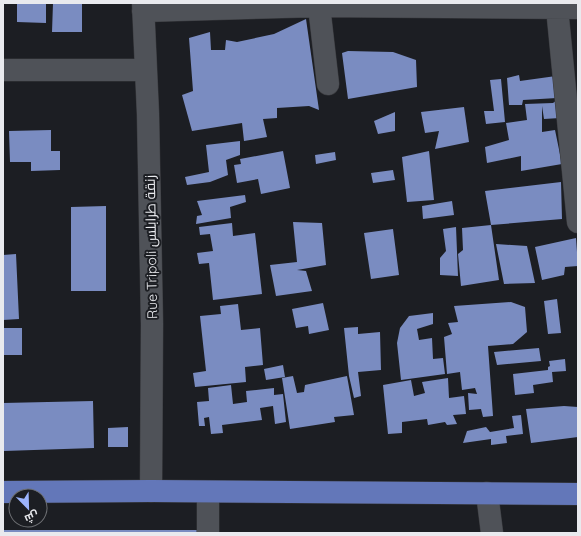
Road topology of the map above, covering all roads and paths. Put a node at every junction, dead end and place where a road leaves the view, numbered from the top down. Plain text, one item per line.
1 (499, 5) edge
2 (318, 6) junction
3 (143, 7) edge
4 (568, 8) edge
5 (3, 70) edge
6 (146, 70) junction
7 (328, 84) dead end
8 (578, 222) edge
9 (151, 491) junction
10 (3, 492) edge
11 (208, 492) junction
12 (487, 493) junction
13 (578, 494) edge
14 (208, 533) edge
15 (492, 533) edge

1 - 2 street
1 - 4 street
2 - 3 street
2 - 7 street
3 - 6 street, Rue Tripoli زنقة طرابلس
4 - 8 street
5 - 6 street
6 - 9 street, Rue Tripoli زنقة طرابلس
9 - 10 main road
9 - 11 main road
11 - 12 main road
11 - 14 street
12 - 13 main road
12 - 15 street

